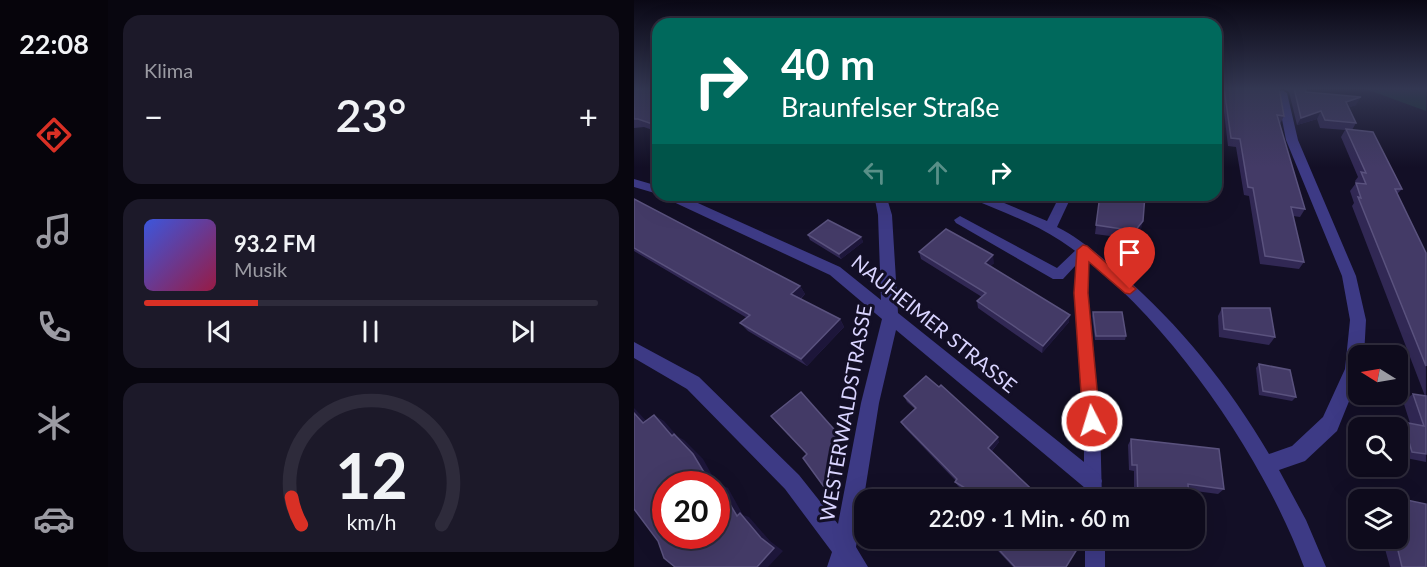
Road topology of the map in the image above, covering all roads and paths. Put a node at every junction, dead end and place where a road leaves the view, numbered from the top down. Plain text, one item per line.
1 (1287, 114) edge
2 (634, 183) edge
3 (652, 188) edge
4 (683, 201) edge
5 (882, 201) edge
6 (988, 201) edge
7 (1063, 201) edge
8 (960, 220) dead end
9 (1050, 228) junction
10 (1083, 250) junction
11 (890, 319) junction
12 (634, 349) edge
13 (1266, 465) junction
14 (1092, 481) junction
15 (1092, 489) edge
16 (1095, 549) edge
17 (846, 561) edge
18 (1095, 567) edge
19 (1315, 567) edge

1 - 13 street
2 - 3 street
4 - 11 street, NAUHEIMER STRASSE
5 - 11 street, WESTERWALDSTRASSE
6 - 9 street
7 - 9 street
8 - 10 lane
9 - 10 street
10 - 13 street
10 - 14 lane
11 - 14 street, NAUHEIMER STRASSE
11 - 17 street, WESTERWALDSTRASSE
12 - 17 street
13 - 19 street
14 - 15 lane
16 - 18 lane

